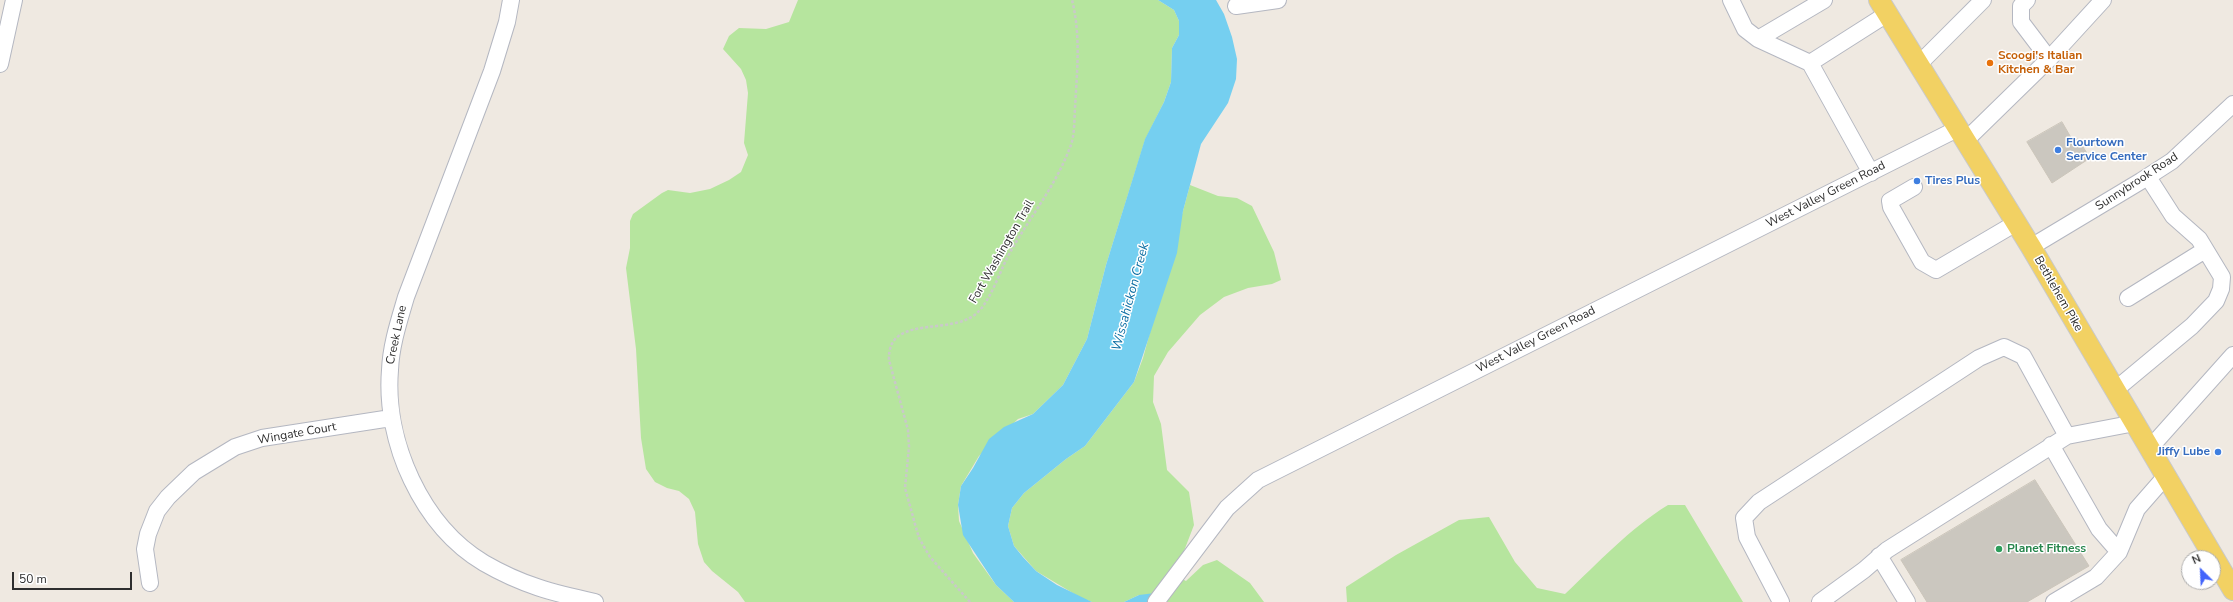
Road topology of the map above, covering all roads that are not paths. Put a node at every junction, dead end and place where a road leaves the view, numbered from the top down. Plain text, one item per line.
1 (14, 0) edge
2 (511, 0) edge
3 (1278, 0) edge
4 (1731, 0) edge
5 (1824, 0) edge
6 (1983, 0) edge
7 (2027, 0) edge
8 (2103, 0) edge
9 (1236, 6) dead end
10 (1883, 7) edge
11 (1758, 39) junction
12 (2049, 58) junction
13 (1810, 63) junction
14 (0, 64) edge
15 (1919, 64) junction
16 (2233, 104) edge
17 (1961, 135) junction
18 (1871, 173) junction
19 (2148, 177) junction
20 (1914, 187) dead end
21 (2016, 222) junction
22 (2031, 247) junction
23 (2206, 250) junction
24 (2128, 298) dead end
25 (2233, 355) edge
26 (2115, 390) junction
27 (392, 418) junction
28 (2135, 423) junction
29 (2067, 436) junction
30 (2051, 445) junction
31 (2149, 449) junction
32 (2165, 477) junction
33 (2119, 552) junction
34 (1879, 556) junction
35 (150, 583) dead end
36 (2230, 586) edge
37 (2058, 601) edge
38 (595, 602) edge
39 (1156, 602) edge
40 (1780, 602) edge
41 (1820, 602) edge
42 (1907, 602) edge

1 - 14 street
2 - 27 street, Creek Lane
3 - 9 street
4 - 11 street
5 - 11 street
6 - 15 street
7 - 12 street
8 - 12 street, West Valley Green Road
10 - 13 street
10 - 15 main road, Bethlehem Pike
11 - 13 street
12 - 17 street, West Valley Green Road
13 - 18 street
15 - 17 main road, Bethlehem Pike
16 - 19 street, Sunnybrook Road
17 - 18 street, West Valley Green Road
17 - 21 main road, Bethlehem Pike
18 - 39 street, West Valley Green Road
19 - 22 street, Sunnybrook Road
19 - 23 street
20 - 21 street
21 - 22 main road, Bethlehem Pike
22 - 26 main road, Bethlehem Pike
23 - 24 street
23 - 26 street
25 - 31 street
26 - 28 main road, Bethlehem Pike
27 - 35 street, Wingate Court
27 - 38 street, Creek Lane
28 - 29 street
28 - 31 main road, Bethlehem Pike
29 - 30 street
29 - 40 street
30 - 33 street
30 - 34 street
31 - 32 main road, Bethlehem Pike
32 - 33 street
32 - 36 main road, Bethlehem Pike
33 - 37 street
34 - 41 street
34 - 42 street

